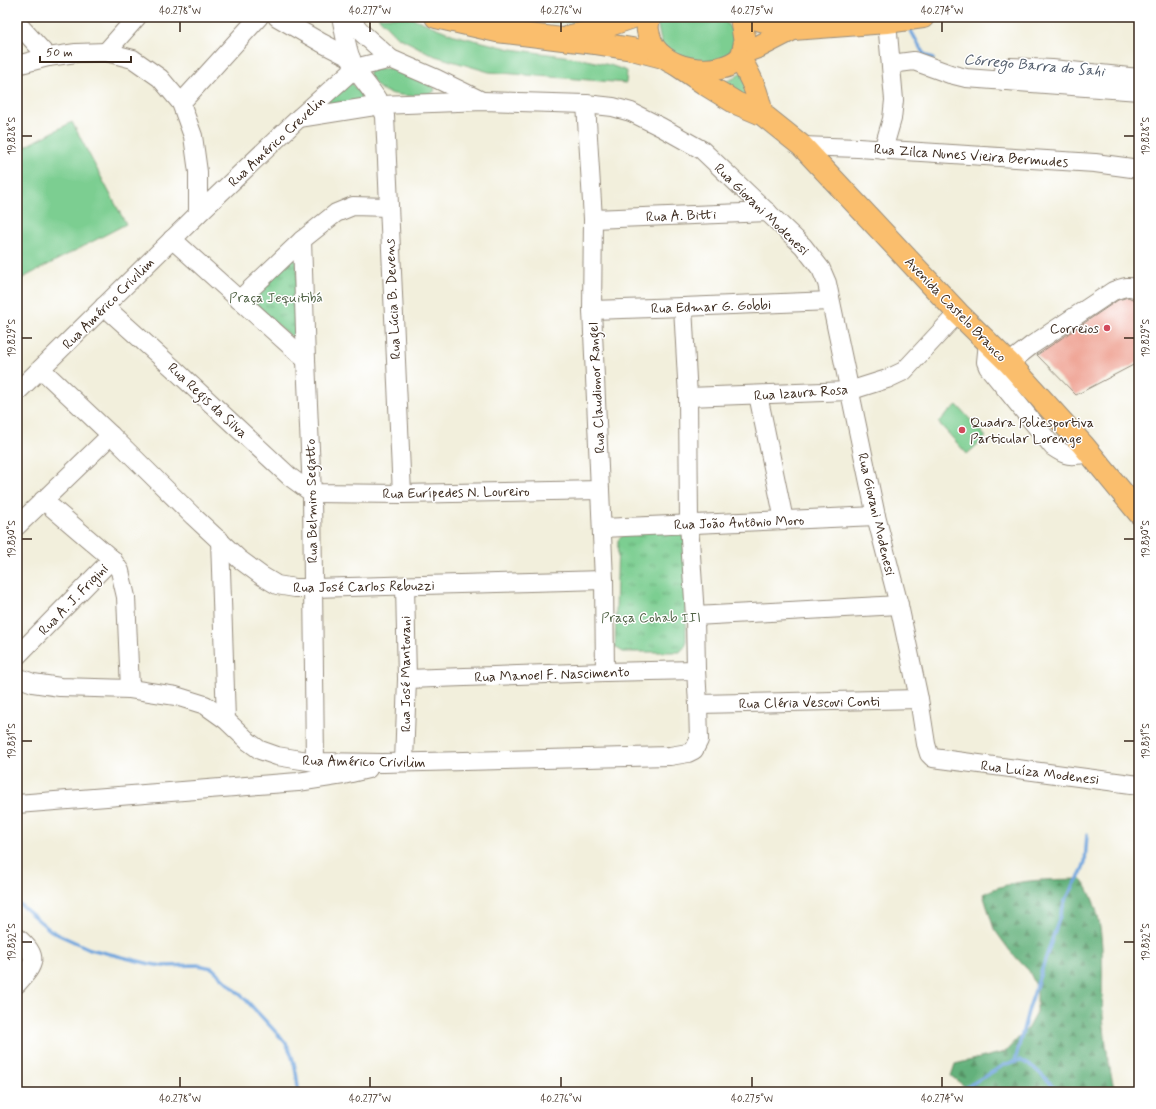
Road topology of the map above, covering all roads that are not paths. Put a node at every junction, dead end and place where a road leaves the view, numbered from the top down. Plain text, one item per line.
1 (137, 17) edge
2 (259, 17) edge
3 (277, 17) edge
4 (341, 17) edge
5 (348, 17) edge
6 (436, 17) edge
7 (633, 17) edge
8 (650, 17) edge
9 (741, 17) edge
10 (750, 17) edge
11 (923, 17) edge
12 (887, 22) junction
13 (17, 23) edge
14 (793, 29) junction
15 (560, 39) junction
16 (106, 52) junction
17 (742, 55) junction
18 (48, 57) junction
19 (391, 59) junction
20 (670, 61) junction
21 (353, 63) junction
22 (891, 64) junction
23 (17, 65) edge
24 (1007, 74) junction
25 (1139, 78) edge
26 (437, 79) junction
27 (1139, 91) edge
28 (483, 101) junction
29 (434, 102) junction
30 (181, 103) junction
31 (586, 104) junction
32 (381, 105) junction
33 (762, 114) junction
34 (299, 118) junction
35 (802, 146) junction
36 (882, 150) junction
37 (1139, 169) edge
38 (388, 207) junction
39 (768, 212) junction
40 (198, 214) junction
41 (593, 219) junction
42 (172, 240) junction
43 (302, 240) junction
44 (1139, 290) edge
45 (239, 300) junction
46 (830, 300) junction
47 (104, 306) junction
48 (683, 307) junction
49 (592, 310) junction
50 (958, 313) junction
51 (988, 342) junction
52 (306, 360) junction
53 (1009, 363) junction
54 (29, 374) edge
55 (849, 391) junction
56 (17, 392) edge
57 (758, 395) junction
58 (688, 397) junction
59 (111, 435) junction
60 (1090, 453) junction
61 (600, 490) junction
62 (312, 493) junction
63 (402, 494) junction
64 (43, 500) junction
65 (1139, 513) edge
66 (876, 516) junction
67 (784, 520) junction
68 (689, 524) junction
69 (17, 526) edge
70 (602, 528) junction
71 (220, 540) junction
72 (112, 559) junction
73 (604, 580) junction
74 (405, 586) junction
75 (312, 588) junction
76 (899, 605) junction
77 (695, 616) junction
78 (17, 656) edge
79 (696, 670) junction
80 (605, 672) junction
81 (17, 677) edge
82 (407, 679) junction
83 (130, 689) junction
84 (919, 699) junction
85 (698, 704) junction
86 (226, 720) junction
87 (941, 760) joint
88 (315, 762) junction
89 (404, 762) junction
90 (383, 764) junction
91 (1139, 785) edge
92 (17, 804) edge
93 (17, 937) edge
94 (17, 984) edge

1 - 16 street
2 - 30 street
3 - 21 street
4 - 21 street
5 - 19 street, Rua Giovani Modenesi
6 - 15 main road, Avenida Castelo Branco
7 - 15 main road
8 - 20 main road
9 - 17 main road
10 - 14 main road
11 - 12 main road
12 - 14 main road
12 - 22 street
13 - 18 street
14 - 17 main road
15 - 20 main road, Avenida Castelo Branco
16 - 18 street
16 - 30 street
17 - 20 main road
17 - 33 main road
18 - 23 street
19 - 21 street
19 - 26 street, Rua Giovani Modenesi
20 - 33 main road, Avenida Castelo Branco
21 - 32 street
21 - 34 street, Rua Américo Crevelin
22 - 24 street
22 - 36 street
24 - 25 street
24 - 27 street
26 - 28 street, Rua Giovani Modenesi
26 - 29 street
28 - 29 street
28 - 31 street, Rua Giovani Modenesi
29 - 32 street
30 - 40 street
31 - 39 street, Rua Giovani Modenesi
31 - 41 street, Rua Claudionor Rangel
32 - 34 street
32 - 38 street, Rua Lúcia B. Devens
33 - 35 main road, Avenida Castelo Branco
34 - 40 street, Rua Américo Crevelin
35 - 36 street, Rua Zilca Nunes Vieira Bermudes
35 - 50 main road, Avenida Castelo Branco
36 - 37 street, Rua Zilca Nunes Vieira Bermudes
38 - 43 street
38 - 63 street, Rua Lúcia B. Devens
39 - 41 street, Rua A. Bitti
39 - 46 street, Rua Giovani Modenesi
40 - 42 street, Rua Américo Crivilim
41 - 49 street, Rua Claudionor Rangel
42 - 45 street
42 - 47 street, Rua Américo Crivilim
43 - 45 street
43 - 52 street, Rua Belmiro Segatto
44 - 53 street
45 - 52 street
46 - 48 street, Rua Edmar G. Gobbi
46 - 55 street, Rua Giovani Modenesi
47 - 54 street, Rua Américo Crivilim
47 - 62 street, Rua Regis da Silva
48 - 49 street, Rua Edmar G. Gobbi
48 - 58 street
49 - 61 street, Rua Claudionor Rangel
50 - 51 main road, Avenida Castelo Branco
50 - 55 street, Rua Izaura Rosa
51 - 53 main road, Avenida Castelo Branco
51 - 60 street
52 - 62 street, Rua Belmiro Segatto
53 - 60 main road, Avenida Castelo Branco
54 - 56 street, Rua Américo Crivilim
54 - 59 street, Rua José Carlos Rebuzzi
55 - 57 street, Rua Izaura Rosa
55 - 66 street, Rua Giovani Modenesi
57 - 58 street, Rua Izaura Rosa
57 - 67 street
58 - 68 street
59 - 64 street
59 - 71 street, Rua José Carlos Rebuzzi
60 - 65 main road, Avenida Castelo Branco
61 - 63 street, Rua Eurípedes N. Loureiro
61 - 70 street, Rua Claudionor Rangel
62 - 63 street, Rua Eurípedes N. Loureiro
62 - 75 street, Rua Belmiro Segatto
64 - 69 street
64 - 72 street
66 - 67 street, Rua João Antônio Moro
66 - 76 street, Rua Giovani Modenesi
67 - 68 street, Rua João Antônio Moro
68 - 70 street, Rua João Antônio Moro
68 - 77 street
70 - 73 street, Rua Claudionor Rangel
71 - 75 street, Rua José Carlos Rebuzzi
71 - 86 street
72 - 78 street, Rua A. J. Frigini
72 - 83 street
73 - 74 street, Rua José Carlos Rebuzzi
73 - 80 street, Rua Claudionor Rangel
74 - 75 street, Rua José Carlos Rebuzzi
74 - 82 street, Rua José Mantovani
75 - 88 street, Rua Belmiro Segatto
76 - 77 street
76 - 84 street, Rua Giovani Modenesi
77 - 79 street
79 - 80 street, Rua Manoel F. Nascimento
79 - 85 street
80 - 82 street, Rua Manoel F. Nascimento
81 - 83 street, Rua Américo Crivilim
82 - 89 street, Rua José Mantovani
83 - 86 street, Rua Américo Crivilim
84 - 85 street, Rua Cléria Vescovi Conti
84 - 87 street, Rua Giovani Modenesi
85 - 89 street, Rua Américo Crivilim
86 - 88 street, Rua Américo Crivilim
87 - 91 street, Rua Luíza Modenesi
88 - 90 street, Rua Américo Crivilim
89 - 90 street, Rua Américo Crivilim
90 - 92 street
93 - 94 street

